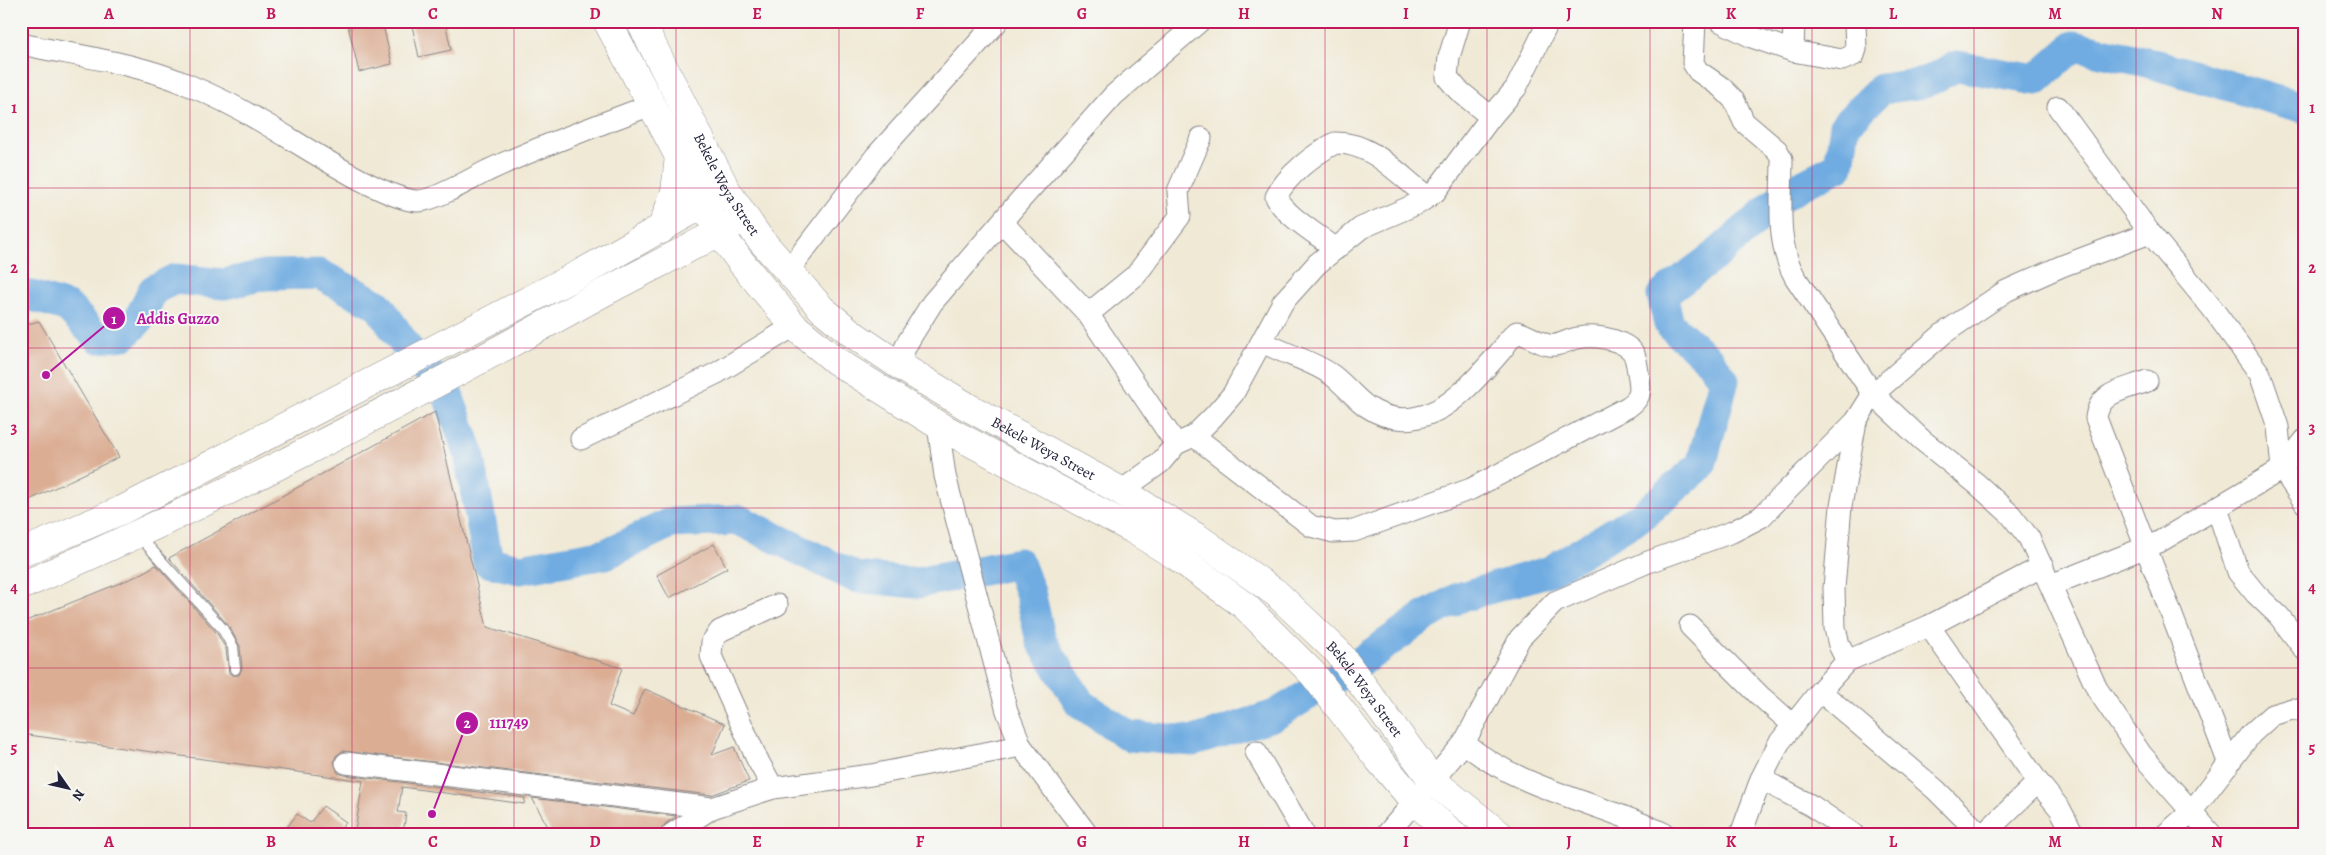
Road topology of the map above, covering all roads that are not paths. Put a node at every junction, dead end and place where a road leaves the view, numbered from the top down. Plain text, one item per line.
1 (607, 21) edge
2 (640, 21) edge
3 (998, 21) edge
4 (1200, 21) edge
5 (1460, 21) edge
6 (1549, 21) edge
7 (1695, 21) edge
8 (1720, 21) edge
9 (1794, 21) edge
10 (1857, 21) edge
11 (21, 44) edge
12 (1793, 51) junction
13 (651, 105) junction
14 (2058, 107) dead end
15 (1491, 117) junction
16 (1201, 138) dead end
17 (680, 156) junction
18 (728, 191) junction
19 (1428, 197) junction
20 (704, 205) junction
21 (745, 217) junction
22 (1003, 223) junction
23 (661, 230) junction
24 (719, 232) junction
25 (2150, 234) junction
26 (1336, 248) junction
27 (670, 258) junction
28 (741, 262) junction
29 (788, 271) junction
30 (1088, 314) junction
31 (794, 326) junction
32 (1263, 342) junction
33 (897, 364) junction
34 (2147, 381) dead end
35 (1873, 394) junction
36 (1856, 421) junction
37 (938, 425) junction
38 (581, 440) dead end
39 (1185, 440) junction
40 (2305, 440) edge
41 (2282, 469) junction
42 (1122, 491) junction
43 (2305, 503) edge
44 (2217, 508) junction
45 (129, 521) junction
46 (2145, 548) junction
47 (21, 553) edge
48 (2047, 575) junction
49 (21, 586) edge
50 (777, 605) dead end
51 (1690, 626) dead end
52 (1929, 626) junction
53 (2305, 650) edge
54 (1847, 661) junction
55 (235, 669) dead end
56 (1820, 690) junction
57 (2305, 711) edge
58 (1793, 725) junction
59 (1464, 743) junction
60 (1021, 746) junction
61 (1256, 752) dead end
62 (346, 763) dead end
63 (2228, 764) junction
64 (1761, 779) junction
65 (1433, 781) junction
66 (2038, 782) junction
67 (773, 788) junction
68 (1414, 800) junction
69 (712, 808) junction
70 (2192, 811) junction
71 (672, 834) edge
72 (1087, 834) edge
73 (1304, 834) edge
74 (1387, 834) edge
75 (1453, 834) edge
76 (1499, 834) edge
77 (1665, 834) edge
78 (1741, 834) edge
79 (1853, 834) edge
80 (1980, 834) edge
81 (1984, 834) edge
82 (2073, 834) edge
83 (2166, 834) edge
84 (2211, 834) edge

1 - 13 main road
2 - 18 main road, Bekele Weya Street
3 - 29 street
4 - 22 street
5 - 15 street
6 - 15 street
7 - 35 street
8 - 12 street
9 - 12 street
10 - 12 street
11 - 13 street
13 - 17 main road
14 - 25 street
15 - 19 street
16 - 30 street
17 - 20 main road
17 - 23 main road
18 - 20 main road
18 - 21 main road, Bekele Weya Street
19 - 26 street
19 - 26 street
20 - 23 main road
20 - 24 main road
21 - 24 main road
21 - 29 main road, Bekele Weya Street
22 - 30 street
22 - 33 street
23 - 45 main road
24 - 27 main road
24 - 28 main road
25 - 35 street
25 - 41 street
26 - 32 street
27 - 28 main road
27 - 45 main road
28 - 31 main road
29 - 33 main road, Bekele Weya Street
30 - 39 street
31 - 37 main road
31 - 38 street
32 - 39 street
32 - 39 street
33 - 42 main road, Bekele Weya Street
34 - 46 street
35 - 36 street
35 - 48 street
36 - 54 street
36 - 59 street
37 - 60 street
37 - 68 main road
39 - 42 street
40 - 41 street
41 - 43 street
41 - 44 street
42 - 65 main road, Bekele Weya Street
44 - 46 street
44 - 53 street
45 - 47 main road
45 - 49 main road
45 - 55 lane
46 - 48 street
46 - 63 street
48 - 52 street
48 - 70 street
50 - 67 street
51 - 58 street
52 - 54 street
52 - 66 street
54 - 56 street
56 - 58 street
56 - 80 street
57 - 63 street
58 - 64 street
59 - 65 street
59 - 77 street
60 - 67 street
60 - 72 street
61 - 73 street
62 - 69 street
63 - 70 street
64 - 78 street
64 - 79 street
65 - 68 street
65 - 76 main road, Bekele Weya Street
66 - 81 street
66 - 82 street
67 - 69 street
68 - 74 street
68 - 75 main road
69 - 71 street
70 - 83 street
70 - 84 street

